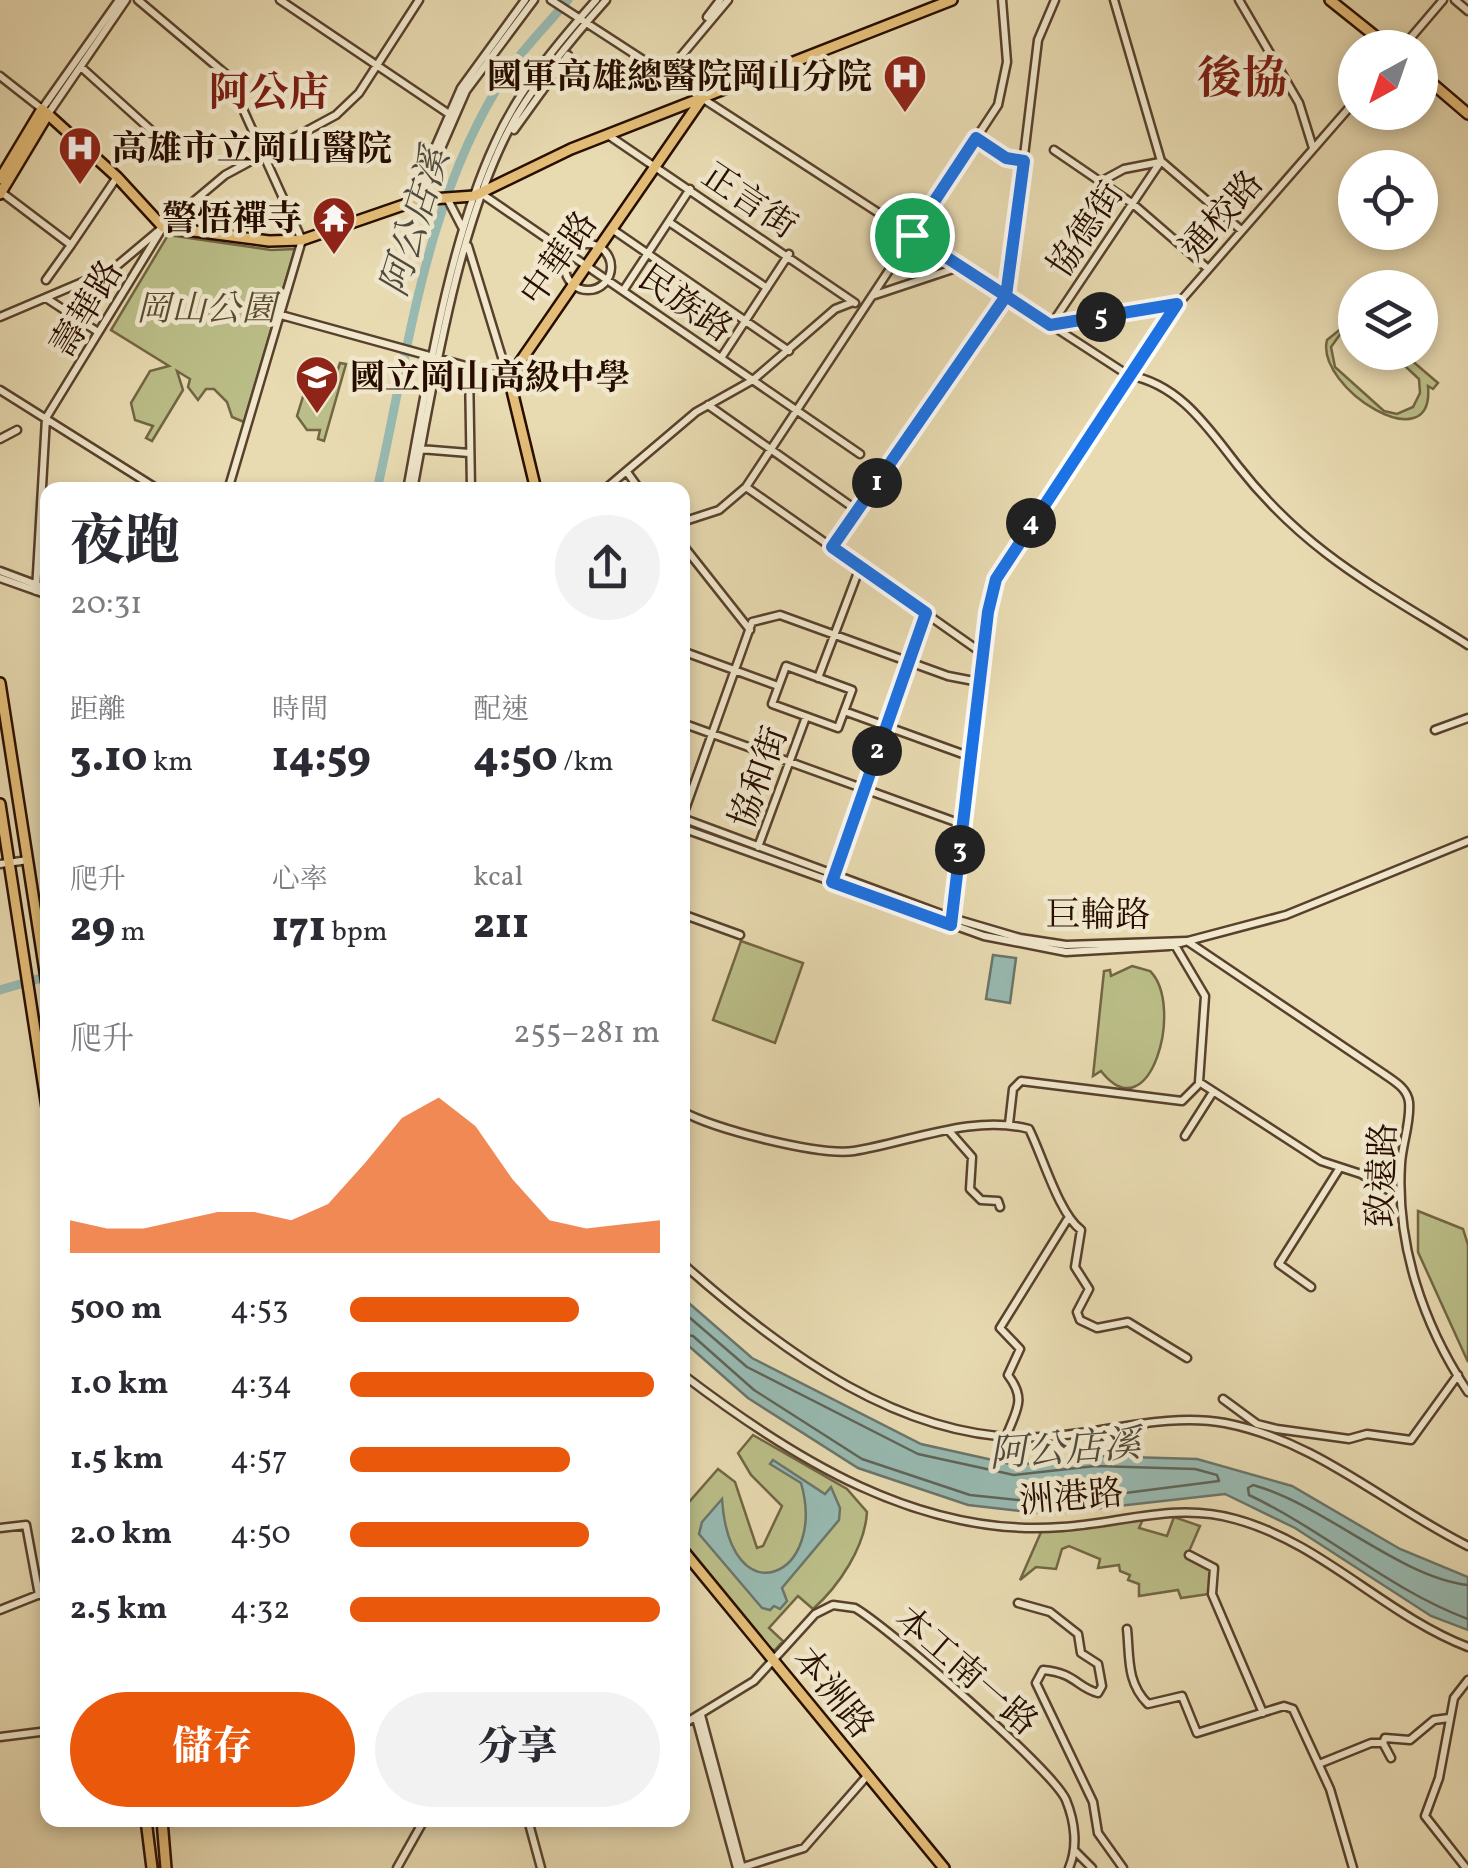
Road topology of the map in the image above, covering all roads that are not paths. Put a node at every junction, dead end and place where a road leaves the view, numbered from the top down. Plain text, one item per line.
1 (122, 0) edge
2 (138, 0) edge
3 (280, 0) edge
4 (420, 0) edge
5 (525, 0) edge
6 (534, 0) edge
7 (551, 0) edge
8 (596, 0) edge
9 (606, 0) edge
10 (720, 0) edge
11 (728, 0) edge
12 (1002, 0) edge
13 (1055, 0) edge
14 (1114, 0) edge
15 (1239, 0) edge
16 (1330, 0) edge
17 (1444, 0) edge
18 (1455, 0) edge
19 (944, 1) edge
20 (1468, 11) edge
21 (707, 16) dead end
22 (580, 18) junction
23 (1368, 30) edge
24 (1418, 30) edge
25 (568, 55) dead end
26 (377, 65) junction
27 (81, 67) junction
28 (666, 74) junction
29 (0, 76) edge
30 (1438, 88) edge
31 (702, 98) junction
32 (45, 112) junction
33 (450, 114) junction
34 (1468, 114) edge
35 (1338, 120) edge
36 (513, 131) dead end
37 (153, 132) dead end
38 (608, 135) junction
39 (976, 138) junction
40 (1313, 148) junction
41 (1054, 150) dead end
42 (267, 154) junction
43 (1024, 161) junction
44 (1161, 161) junction
45 (655, 166) junction
46 (117, 177) junction
47 (0, 180) edge
48 (1100, 182) junction
49 (690, 190) junction
50 (0, 193) edge
51 (478, 195) junction
52 (447, 198) junction
53 (418, 200) junction
54 (1132, 204) junction
55 (669, 222) junction
56 (162, 227) junction
57 (612, 229) junction
58 (463, 230) junction
59 (1240, 230) junction
60 (912, 235) junction
61 (302, 240) junction
62 (466, 242) junction
63 (71, 244) junction
64 (600, 246) junction
65 (569, 253) junction
66 (648, 254) junction
67 (788, 254) junction
68 (586, 266) junction
69 (960, 266) junction
70 (1207, 268) junction
71 (46, 280) dead end
72 (608, 280) junction
73 (573, 285) junction
74 (767, 288) junction
75 (623, 291) junction
76 (872, 296) junction
77 (1006, 296) junction
78 (46, 298) junction
79 (854, 302) junction
80 (449, 303) junction
81 (1177, 304) junction
82 (863, 310) junction
83 (281, 315) junction
84 (0, 316) edge
85 (745, 320) junction
86 (1050, 325) junction
87 (98, 332) junction
88 (789, 351) junction
89 (720, 358) junction
90 (438, 360) junction
91 (469, 368) junction
92 (1128, 375) junction
93 (509, 378) junction
94 (753, 380) junction
95 (0, 390) edge
96 (708, 405) junction
97 (797, 410) junction
98 (46, 418) junction
99 (17, 430) dead end
100 (0, 439) edge
101 (417, 449) junction
102 (771, 450) junction
103 (468, 453) junction
104 (860, 454) dead end
105 (627, 472) junction
106 (533, 478) junction
107 (45, 482) edge
108 (146, 482) edge
109 (230, 482) edge
110 (411, 482) edge
111 (470, 482) edge
112 (534, 482) edge
113 (537, 482) edge
114 (614, 482) edge
115 (634, 482) edge
116 (746, 487) junction
117 (858, 511) junction
118 (690, 519) edge
119 (832, 547) junction
120 (690, 554) edge
121 (40, 564) edge
122 (860, 566) junction
123 (0, 575) edge
124 (37, 588) junction
125 (40, 589) edge
126 (926, 613) junction
127 (750, 630) junction
128 (834, 634) junction
129 (1468, 645) edge
130 (690, 654) edge
131 (983, 654) junction
132 (909, 662) junction
133 (735, 671) junction
134 (818, 678) junction
135 (979, 682) junction
136 (0, 683) edge
137 (778, 686) junction
138 (844, 712) junction
139 (806, 717) junction
140 (1468, 718) edge
141 (690, 726) edge
142 (885, 726) junction
143 (1434, 730) dead end
144 (713, 735) junction
145 (971, 756) junction
146 (790, 762) junction
147 (864, 789) junction
148 (690, 797) edge
149 (0, 804) edge
150 (690, 821) edge
151 (964, 825) junction
152 (690, 830) edge
153 (1468, 842) edge
154 (757, 850) junction
155 (28, 860) junction
156 (4, 863) edge
157 (833, 878) junction
158 (690, 917) edge
159 (952, 922) junction
160 (740, 935) dead end
161 (40, 936) edge
162 (1188, 941) junction
163 (1174, 942) junction
164 (40, 1063) edge
165 (1197, 1086) dead end
166 (1213, 1092) junction
167 (690, 1112) edge
168 (1008, 1124) junction
169 (949, 1131) junction
170 (1185, 1136) dead end
171 (1340, 1169) junction
172 (1401, 1197) junction
173 (1000, 1207) dead end
174 (1068, 1220) junction
175 (690, 1268) edge
176 (1311, 1287) dead end
177 (1188, 1358) dead end
178 (1458, 1375) junction
179 (690, 1380) edge
180 (1468, 1392) edge
181 (1223, 1398) dead end
182 (1006, 1437) junction
183 (0, 1528) edge
184 (1468, 1546) edge
185 (1189, 1555) dead end
186 (690, 1559) edge
187 (690, 1568) edge
188 (40, 1578) edge
189 (40, 1595) edge
190 (1018, 1602) dead end
191 (0, 1610) edge
192 (1127, 1629) dead end
193 (1468, 1647) edge
194 (771, 1664) junction
195 (1468, 1680) edge
196 (1264, 1713) junction
197 (699, 1716) junction
198 (1449, 1718) junction
199 (690, 1720) edge
200 (40, 1732) edge
201 (0, 1737) edge
202 (1383, 1743) junction
203 (1391, 1758) dead end
204 (1319, 1764) junction
205 (865, 1778) junction
206 (147, 1827) edge
207 (163, 1827) edge
208 (420, 1827) edge
209 (530, 1827) edge
210 (1075, 1851) junction
211 (152, 1868) edge
212 (166, 1868) edge
213 (397, 1868) edge
214 (541, 1868) edge
215 (740, 1868) edge
216 (941, 1868) edge
217 (1069, 1868) edge
218 (1092, 1868) edge
219 (1123, 1868) edge
220 (1353, 1868) edge
221 (1466, 1868) edge

1 - 27 street
1 - 32 street
2 - 42 street
3 - 26 street
4 - 26 street
5 - 33 street
6 - 33 street
7 - 22 street
8 - 22 street
9 - 22 street
10 - 21 street
11 - 28 street
12 - 39 street
13 - 43 street
14 - 44 street
15 - 40 street
16 - 23 main road
17 - 24 street
18 - 20 street
19 - 31 main road
22 - 28 street
22 - 51 street
25 - 36 street
26 - 33 street
26 - 42 street
27 - 32 street
27 - 37 street
28 - 31 street
29 - 32 street
30 - 34 main road
31 - 38 main road
31 - 45 main road, 中華路
31 - 60 street
32 - 46 main road
32 - 47 main road
32 - 50 main road
33 - 53 street
35 - 40 street, 通校路
38 - 45 street, 正言街
38 - 51 main road
39 - 43 street
39 - 60 street
40 - 59 street, 通校路
41 - 48 street
42 - 56 street
42 - 61 street
43 - 77 street
44 - 48 street
44 - 54 street, 協德街
44 - 59 street
45 - 49 street, 正言街
45 - 57 main road, 中華路
46 - 56 main road
46 - 63 street
48 - 54 street
49 - 55 street
49 - 67 street, 正言街
50 - 63 street
51 - 52 main road
51 - 58 street
51 - 62 street
51 - 65 street, 民族路
52 - 53 main road
52 - 58 street
53 - 61 main road
54 - 70 street
54 - 86 street, 協德街
55 - 66 street
55 - 74 street
56 - 61 main road
56 - 78 street
56 - 87 street, 壽華路
57 - 64 main road, 中華路
57 - 66 street
58 - 62 street
58 - 80 street
59 - 70 street, 通校路
60 - 69 street
60 - 76 street
61 - 83 street
62 - 80 street
62 - 93 street
63 - 71 street
64 - 65 street
64 - 68 main road, 中華路
64 - 72 street
65 - 68 street, 民族路
65 - 73 street
66 - 75 street
66 - 85 street
67 - 74 street
67 - 79 street, 正言街
68 - 72 street, 民族路
68 - 73 main road, 中華路
69 - 76 street
69 - 77 street
70 - 81 street, 通校路
72 - 73 street
72 - 75 street, 民族路
73 - 93 main road, 中華路
74 - 85 street
75 - 89 street, 民族路
76 - 82 street
77 - 86 street
77 - 117 street
78 - 84 street
78 - 87 street
79 - 82 street, 正言街
79 - 88 street
80 - 90 street
81 - 86 street
81 - 92 street, 通校路
82 - 97 street
83 - 90 street
83 - 109 street
85 - 88 street
85 - 89 street
86 - 92 street
87 - 98 street, 壽華路
88 - 94 street
89 - 94 street, 民族路
90 - 91 street
90 - 101 street
91 - 93 street
91 - 103 street
92 - 129 street
92 - 131 street, 通校路
93 - 106 main road
94 - 96 street
94 - 97 street, 民族路
95 - 98 street
96 - 102 street
96 - 105 street
97 - 102 street
97 - 104 street, 民族路
98 - 107 street, 壽華路
98 - 108 street
99 - 100 street
101 - 103 street
101 - 110 street
102 - 116 street
102 - 117 street
103 - 111 street
105 - 114 street
105 - 115 street
106 - 112 main road
106 - 113 street
116 - 118 street
116 - 119 street
117 - 119 street
119 - 122 street
120 - 127 street
121 - 124 street, 壽華路
122 - 126 street
122 - 128 street
123 - 124 street
124 - 125 street
126 - 131 street
126 - 132 street
127 - 128 street
127 - 133 street
128 - 132 street
128 - 134 street
130 - 133 street
131 - 135 street, 通校路
132 - 135 street
132 - 142 street
133 - 137 street
133 - 144 street
134 - 137 street, 協和街
134 - 138 street
135 - 145 street, 通校路
136 - 155 main road
137 - 139 street, 協和街
138 - 139 street, 協和街
138 - 142 street
139 - 146 street, 協和街
140 - 143 street
141 - 144 street
142 - 145 street
142 - 147 street
144 - 146 street
144 - 148 street
145 - 151 street, 通校路
146 - 147 street
146 - 154 street, 協和街
147 - 151 street
147 - 157 street
149 - 156 main road
150 - 154 street, 巨輪路
151 - 159 street, 通校路
152 - 154 street, 巨輪路
153 - 162 street
154 - 157 street, 巨輪路
155 - 156 street
155 - 161 main road
156 - 164 main road
157 - 159 street, 巨輪路
158 - 160 street
159 - 163 street, 巨輪路
162 - 163 street, 巨輪路
162 - 172 street, 致遠路
163 - 166 street
165 - 168 street
166 - 170 street
166 - 171 street
167 - 169 street
168 - 169 street
168 - 174 street
169 - 173 street
171 - 172 street
171 - 176 street
172 - 178 street, 致遠路
174 - 177 street
174 - 182 street
175 - 182 street
178 - 180 street, 致遠路
178 - 181 street
179 - 193 street, 洲港路
182 - 184 street
183 - 188 street
185 - 196 street
186 - 194 main road, 本洲路
187 - 194 main road, 本洲路
189 - 191 street
190 - 219 street
192 - 196 street
194 - 197 street
194 - 205 main road, 本洲路
194 - 210 street, 本工南一路
195 - 198 street
196 - 204 street
197 - 199 street
197 - 215 street
198 - 202 street
198 - 221 street
200 - 201 street
202 - 203 street
202 - 204 street
204 - 220 street
205 - 215 street
205 - 216 main road, 本洲路
206 - 211 main road
207 - 212 main road
208 - 213 street
209 - 214 street
210 - 217 street
210 - 218 street

